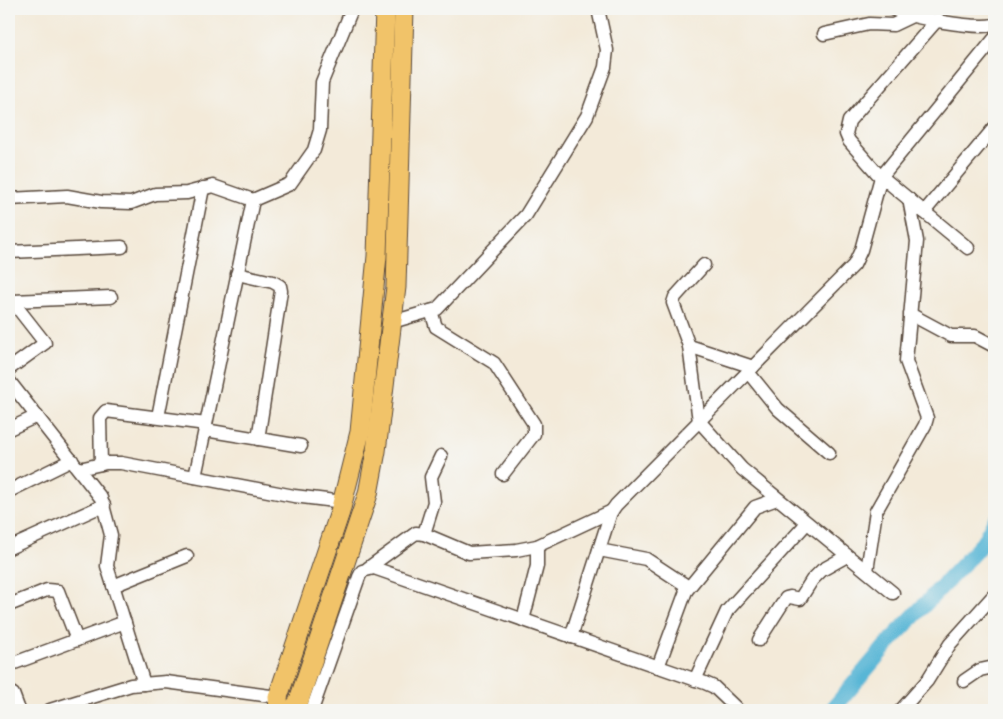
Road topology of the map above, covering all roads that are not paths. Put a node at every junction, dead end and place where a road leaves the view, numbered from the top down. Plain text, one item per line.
1 (352, 9) edge
2 (386, 9) edge
3 (404, 9) edge
4 (598, 9) edge
5 (892, 9) edge
6 (914, 15) junction
7 (938, 19) junction
8 (994, 24) edge
9 (824, 34) dead end
10 (994, 39) edge
11 (994, 128) edge
12 (881, 177) junction
13 (203, 188) junction
14 (9, 199) edge
15 (909, 199) junction
16 (253, 200) junction
17 (924, 212) junction
18 (122, 247) dead end
19 (968, 248) dead end
20 (9, 252) edge
21 (704, 265) dead end
22 (237, 274) junction
23 (111, 297) dead end
24 (10, 299) edge
25 (431, 310) junction
26 (910, 314) junction
27 (392, 322) junction
28 (689, 346) junction
29 (994, 346) edge
30 (9, 369) edge
31 (750, 369) junction
32 (9, 381) edge
33 (37, 416) junction
34 (158, 417) junction
35 (700, 421) junction
36 (206, 427) junction
37 (9, 429) edge
38 (258, 439) junction
39 (301, 446) dead end
40 (829, 454) dead end
41 (441, 456) dead end
42 (101, 464) junction
43 (75, 465) junction
44 (503, 474) dead end
45 (195, 477) junction
46 (9, 491) edge
47 (778, 499) junction
48 (343, 502) junction
49 (104, 504) junction
50 (612, 511) junction
51 (807, 523) junction
52 (424, 534) junction
53 (537, 546) junction
54 (9, 548) edge
55 (599, 550) junction
56 (187, 556) dead end
57 (847, 556) junction
58 (368, 568) junction
59 (867, 571) junction
60 (113, 586) junction
61 (686, 591) junction
62 (893, 593) dead end
63 (994, 595) edge
64 (9, 605) edge
65 (523, 620) junction
66 (124, 622) junction
67 (571, 637) junction
68 (77, 640) junction
69 (759, 640) dead end
70 (9, 665) edge
71 (658, 667) junction
72 (994, 667) edge
73 (695, 680) junction
74 (964, 681) dead end
75 (144, 684) junction
76 (9, 692) edge
77 (283, 706) edge
78 (736, 708) dead end
79 (18, 710) edge
80 (50, 710) edge
81 (312, 710) edge
82 (901, 710) edge

1 - 16 street
2 - 48 highway
3 - 27 highway
4 - 25 street
5 - 6 street
6 - 7 street
6 - 9 street
7 - 8 street
7 - 12 street
10 - 12 street
11 - 17 street
12 - 15 street
12 - 31 street
13 - 14 street
13 - 16 street
13 - 34 street
15 - 17 street
15 - 26 street
16 - 22 street
17 - 19 street
18 - 20 street
21 - 28 street
22 - 36 street
22 - 38 street
23 - 24 street
24 - 30 street
25 - 27 street
25 - 44 street
26 - 29 street
26 - 59 street
27 - 77 highway
28 - 31 street
28 - 35 street
31 - 35 street
31 - 40 street
32 - 33 street
33 - 37 street
33 - 43 street
34 - 36 street
34 - 42 street
35 - 47 street
35 - 50 street
36 - 38 street
36 - 45 street
38 - 39 street
41 - 52 street
42 - 43 street
42 - 45 street
43 - 46 street
43 - 49 street
45 - 48 street
47 - 51 street
47 - 61 street
48 - 77 highway
49 - 54 street
49 - 60 street
50 - 53 street
50 - 55 street
51 - 57 street
51 - 73 street
52 - 53 street
52 - 58 street
53 - 65 street
55 - 61 street
55 - 67 street
56 - 60 street
57 - 59 street
57 - 69 street
58 - 65 street
58 - 81 street
59 - 62 street
60 - 66 street
61 - 71 street
63 - 82 street
64 - 68 street
65 - 67 street
66 - 68 street
66 - 75 street
67 - 71 street
68 - 70 street
71 - 73 street
72 - 74 street
73 - 78 street
75 - 77 street
75 - 80 street
76 - 79 street

